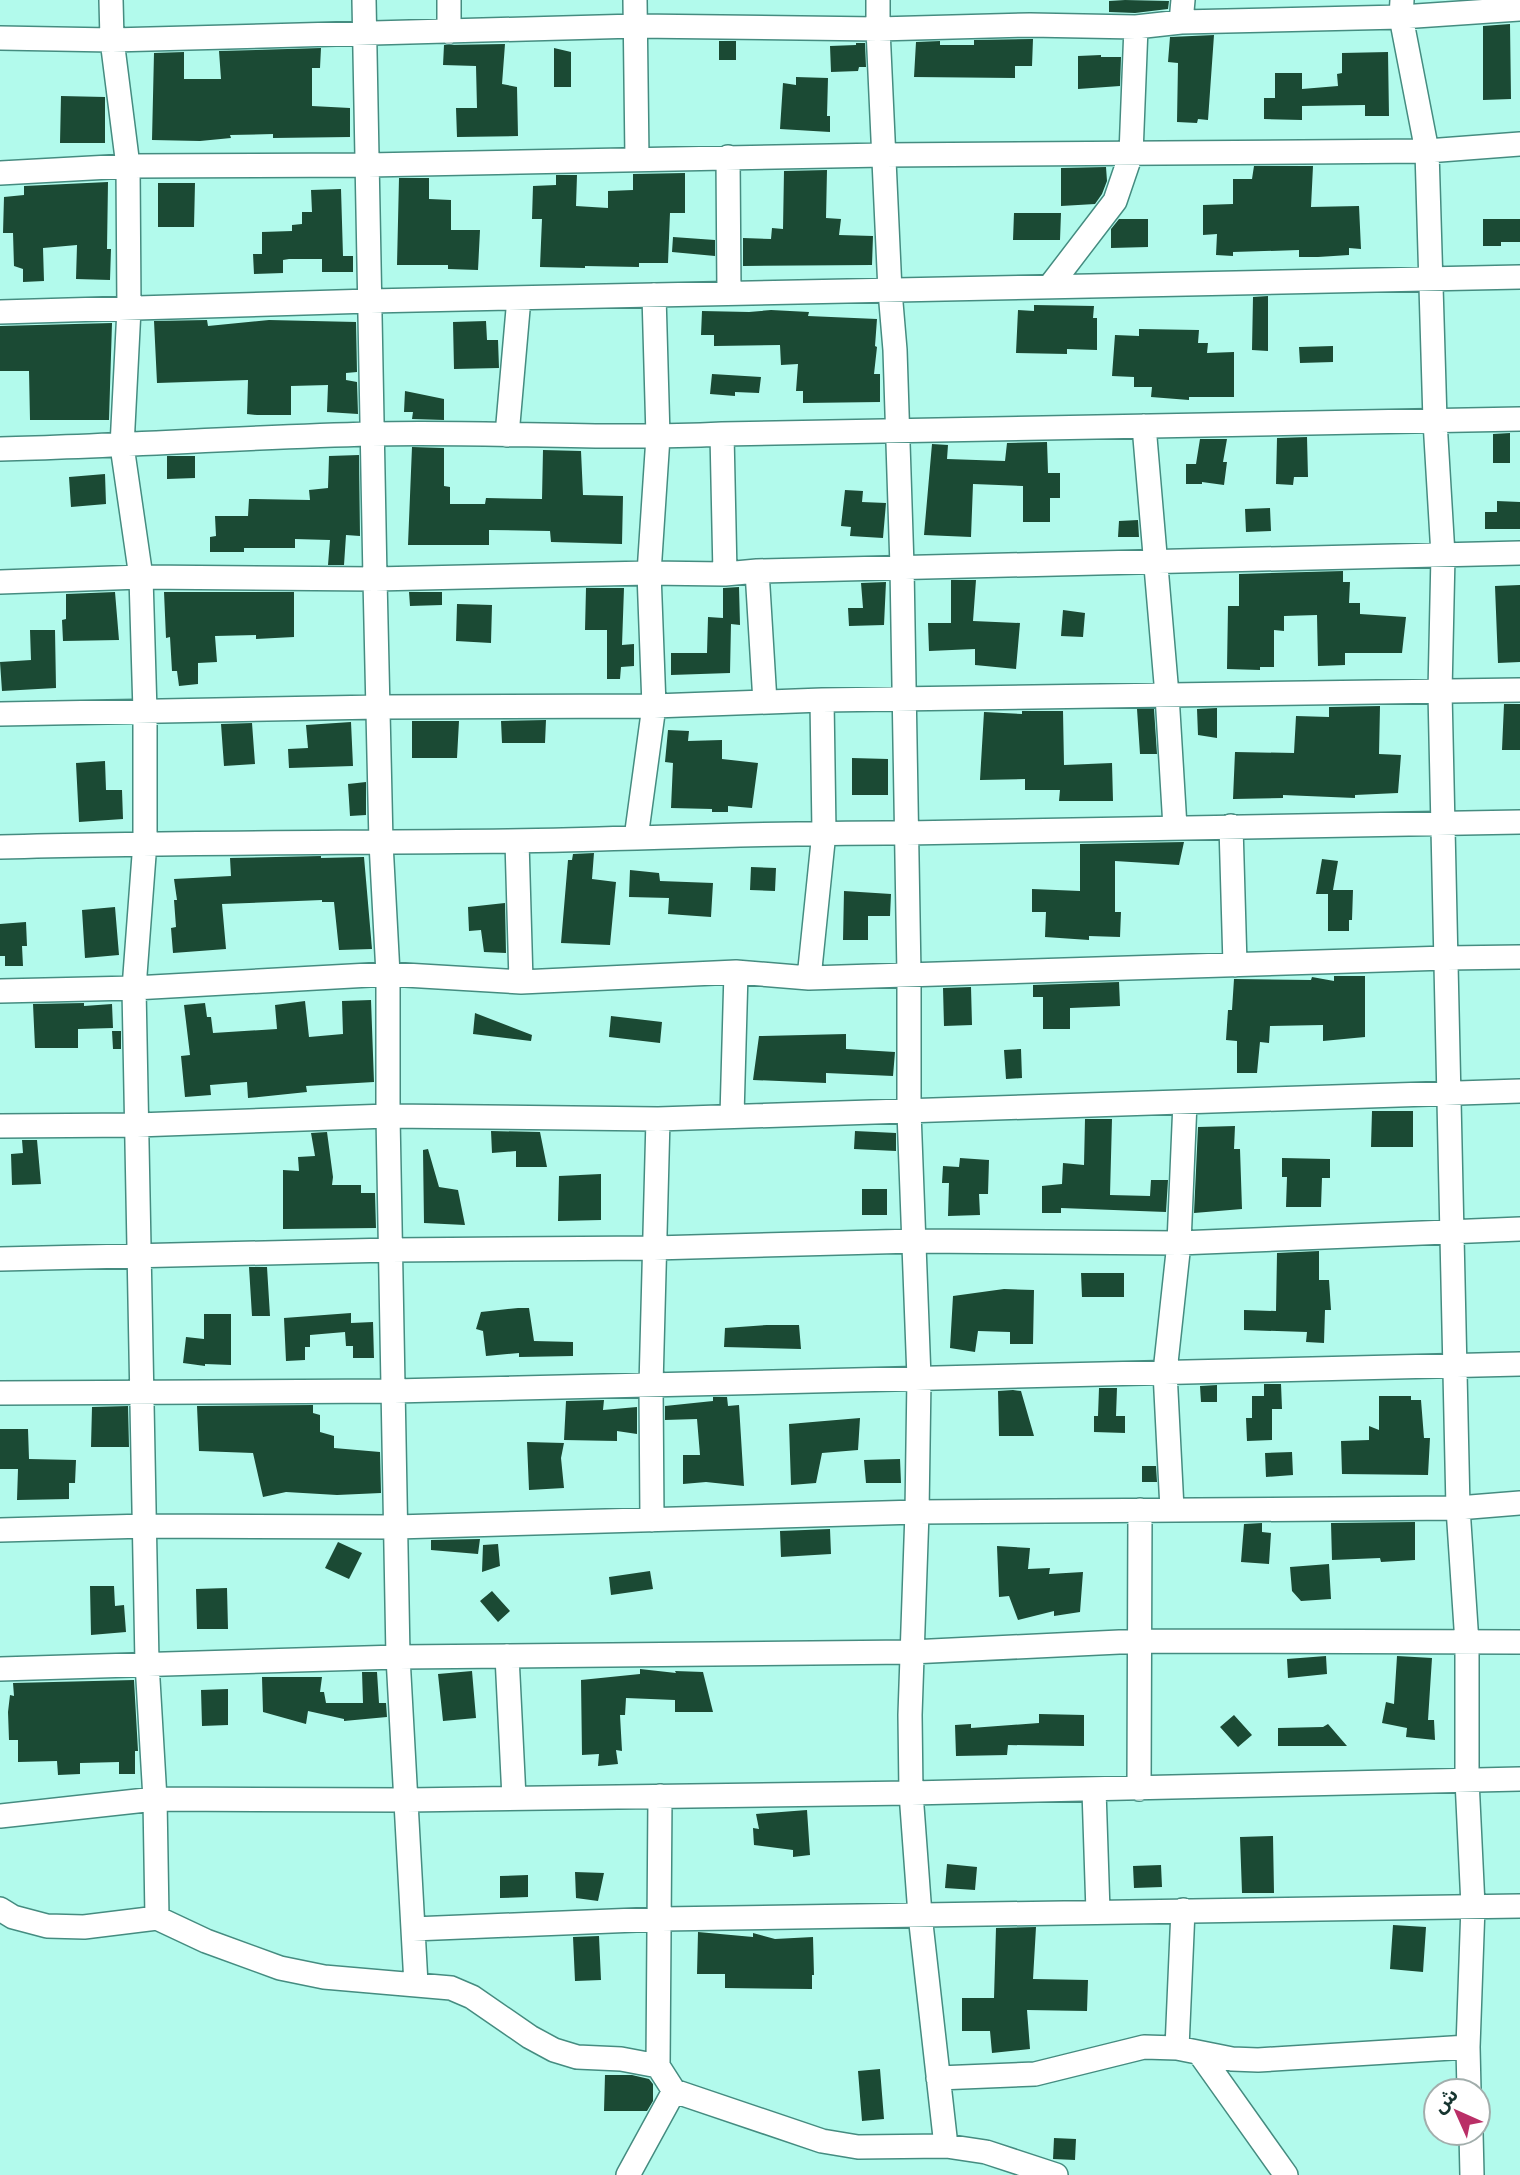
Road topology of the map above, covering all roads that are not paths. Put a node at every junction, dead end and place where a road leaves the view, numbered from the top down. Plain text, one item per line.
1 (111, 0) edge
2 (364, 0) edge
3 (449, 0) edge
4 (635, 0) edge
5 (878, 0) edge
6 (1401, 8) edge
7 (1520, 9) edge
8 (1182, 11) edge
9 (636, 26) junction
10 (1136, 27) junction
11 (878, 29) junction
12 (449, 32) junction
13 (365, 34) junction
14 (0, 38) edge
15 (113, 40) junction
16 (1520, 144) edge
17 (1427, 151) junction
18 (1131, 154) junction
19 (884, 155) junction
20 (728, 157) junction
21 (636, 159) junction
22 (368, 165) junction
23 (128, 166) junction
24 (0, 173) edge
25 (1520, 277) edge
26 (1431, 278) junction
27 (1050, 286) junction
28 (890, 291) junction
29 (729, 293) junction
30 (654, 295) junction
31 (519, 298) junction
32 (370, 301) junction
33 (129, 309) junction
34 (0, 312) edge
35 (1520, 419) edge
36 (1434, 421) junction
37 (1144, 426) junction
38 (898, 431) junction
39 (372, 434) junction
40 (722, 434) junction
41 (507, 435) junction
42 (659, 437) junction
43 (121, 446) junction
44 (0, 449) edge
45 (1520, 553) edge
46 (1443, 555) junction
47 (1154, 563) junction
48 (902, 568) junction
49 (757, 571) junction
50 (649, 573) junction
51 (725, 575) junction
52 (141, 577) junction
53 (374, 579) junction
54 (0, 582) edge
55 (1520, 690) edge
56 (1440, 692) junction
57 (1167, 695) junction
58 (822, 700) junction
59 (904, 700) junction
60 (765, 702) junction
61 (654, 706) junction
62 (379, 707) junction
63 (145, 712) junction
64 (0, 714) edge
65 (1520, 822) edge
66 (1443, 825) junction
67 (1231, 826) junction
68 (1175, 827) junction
69 (824, 832) junction
70 (906, 833) junction
71 (636, 838) junction
72 (517, 841) junction
73 (145, 842) junction
74 (381, 843) junction
75 (0, 847) edge
76 (1520, 957) edge
77 (1446, 958) junction
78 (1235, 965) junction
79 (737, 972) junction
80 (388, 974) junction
81 (909, 975) junction
82 (809, 978) junction
83 (521, 982) junction
84 (134, 988) junction
85 (0, 991) edge
86 (1520, 1091) edge
87 (1449, 1092) junction
88 (1185, 1102) junction
89 (909, 1112) junction
90 (388, 1116) junction
91 (732, 1116) junction
92 (659, 1119) junction
93 (137, 1125) junction
94 (0, 1126) edge
95 (1520, 1229) edge
96 (1452, 1231) junction
97 (915, 1241) junction
98 (1179, 1243) junction
99 (654, 1248) junction
100 (390, 1250) junction
101 (140, 1257) junction
102 (0, 1259) edge
103 (1520, 1364) edge
104 (1455, 1365) junction
105 (1165, 1372) junction
106 (919, 1378) junction
107 (651, 1386) junction
108 (394, 1391) junction
109 (0, 1393) edge
110 (143, 1394) junction
111 (1520, 1503) edge
112 (1458, 1508) junction
113 (1172, 1509) junction
114 (1140, 1510) junction
115 (917, 1512) junction
116 (652, 1520) junction
117 (146, 1525) junction
118 (396, 1527) junction
119 (0, 1530) edge
120 (1140, 1641) junction
121 (1520, 1642) edge
122 (1467, 1643) junction
123 (911, 1652) junction
124 (507, 1656) junction
125 (398, 1657) junction
126 (147, 1663) junction
127 (0, 1669) edge
128 (1520, 1779) edge
129 (1468, 1780) junction
130 (1139, 1789) junction
131 (1094, 1790) junction
132 (911, 1793) junction
133 (660, 1796) junction
134 (514, 1798) junction
135 (155, 1799) junction
136 (407, 1800) junction
137 (0, 1816) edge
138 (1473, 1906) junction
139 (1520, 1906) edge
140 (0, 1909) edge
141 (1184, 1910) junction
142 (1098, 1912) junction
143 (920, 1915) junction
144 (156, 1918) junction
145 (661, 1919) junction
146 (413, 1929) junction
147 (416, 1984) junction
148 (1468, 2047) junction
149 (1177, 2048) junction
150 (1200, 2054) junction
151 (658, 2066) junction
152 (1469, 2077) edge
153 (938, 2078) junction
154 (674, 2091) junction
155 (946, 2146) junction
156 (1471, 2147) edge
157 (628, 2175) edge
158 (1056, 2175) edge
159 (1286, 2175) edge
160 (1472, 2175) edge

1 - 15 street
2 - 13 street
3 - 12 street
4 - 9 street
5 - 11 street
6 - 7 street
6 - 8 street
6 - 17 street
8 - 10 street
9 - 11 street
9 - 12 street
9 - 21 street
10 - 11 street
10 - 18 street
11 - 19 street
12 - 13 street
13 - 15 street
13 - 22 street
14 - 15 street
15 - 23 street
16 - 17 street
17 - 18 street
17 - 26 street
18 - 19 street
18 - 27 street
19 - 20 street
19 - 28 street
20 - 21 street
20 - 29 street
21 - 22 street
22 - 23 street
22 - 32 street
23 - 24 street
23 - 33 street
25 - 26 street
26 - 27 street
26 - 36 street
27 - 28 street
28 - 29 street
28 - 38 street
29 - 30 street
30 - 31 street
30 - 42 street
31 - 32 street
31 - 41 street
32 - 33 street
32 - 39 street
33 - 34 street
33 - 43 street
35 - 36 street
36 - 37 street
36 - 46 street
37 - 38 street
37 - 47 street
38 - 40 street
38 - 48 street
39 - 41 street
39 - 43 street
39 - 53 street
40 - 42 street
40 - 51 street
41 - 42 street
42 - 50 street
43 - 44 street
43 - 52 street
45 - 46 street
46 - 47 street
46 - 56 street
47 - 48 street
47 - 57 street
48 - 49 street
48 - 59 street
49 - 51 street
49 - 60 street
50 - 51 street
50 - 53 street
50 - 61 street
52 - 53 street
52 - 54 street
52 - 63 street
53 - 62 street
55 - 56 street
56 - 57 street
56 - 66 street
57 - 59 street
57 - 68 street
58 - 59 street
58 - 60 street
58 - 69 street
59 - 70 street
60 - 61 street
61 - 62 street
61 - 71 street
62 - 63 street
62 - 74 street
63 - 64 street
63 - 73 street
65 - 66 street
66 - 67 street
66 - 77 street
67 - 68 street
67 - 78 street
68 - 70 street
69 - 70 street
69 - 71 street
69 - 82 street
70 - 81 street
71 - 72 street
72 - 74 street
72 - 83 street
73 - 74 street
73 - 75 street
73 - 84 street
74 - 80 street
76 - 77 street
77 - 78 street
77 - 87 street
78 - 81 street
79 - 82 street
79 - 83 street
79 - 91 street
80 - 83 street
80 - 84 street
80 - 90 street
81 - 82 street
81 - 89 street
84 - 85 street
84 - 93 street
86 - 87 street
87 - 88 street
87 - 96 street
88 - 89 street
88 - 98 street
89 - 91 street
89 - 97 street
90 - 92 street
90 - 93 street
90 - 100 street
91 - 92 street
92 - 99 street
93 - 94 street
93 - 101 street
95 - 96 street
96 - 98 street
96 - 104 street
97 - 98 street
97 - 99 street
97 - 106 street
98 - 105 street
99 - 100 street
99 - 107 street
100 - 101 street
100 - 108 street
101 - 102 street
101 - 110 street
103 - 104 street
104 - 105 street
104 - 112 street
105 - 106 street
105 - 113 street
106 - 107 street
106 - 115 street
107 - 108 street
107 - 116 street
108 - 110 street
108 - 118 street
109 - 110 street
110 - 117 street
111 - 112 street
112 - 113 street
112 - 122 street
113 - 114 street
114 - 115 street
114 - 120 street
115 - 116 street
115 - 123 street
116 - 118 street
117 - 118 street
117 - 119 street
117 - 126 street
118 - 125 street
120 - 122 street
120 - 123 street
120 - 130 street
121 - 122 street
122 - 129 street
123 - 124 street
123 - 132 street
124 - 125 street
124 - 134 street
125 - 126 street
125 - 136 street
126 - 127 street
126 - 135 street
128 - 129 street
129 - 130 street
129 - 138 street
130 - 131 street
131 - 132 street
131 - 142 street
132 - 133 street
132 - 143 street
133 - 134 street
133 - 145 street
134 - 136 street
135 - 136 street
135 - 137 street
135 - 144 street
136 - 146 street
138 - 139 street
138 - 141 street
138 - 148 street
140 - 144 street
141 - 142 street
141 - 149 street
142 - 143 street
143 - 145 street
143 - 153 street
144 - 147 street
145 - 146 street
145 - 151 street
146 - 147 street
147 - 151 street
148 - 150 street
148 - 152 street
149 - 150 street
149 - 153 street
150 - 159 street
151 - 154 street
153 - 155 street
154 - 155 street
154 - 157 street
155 - 158 street
156 - 160 street

